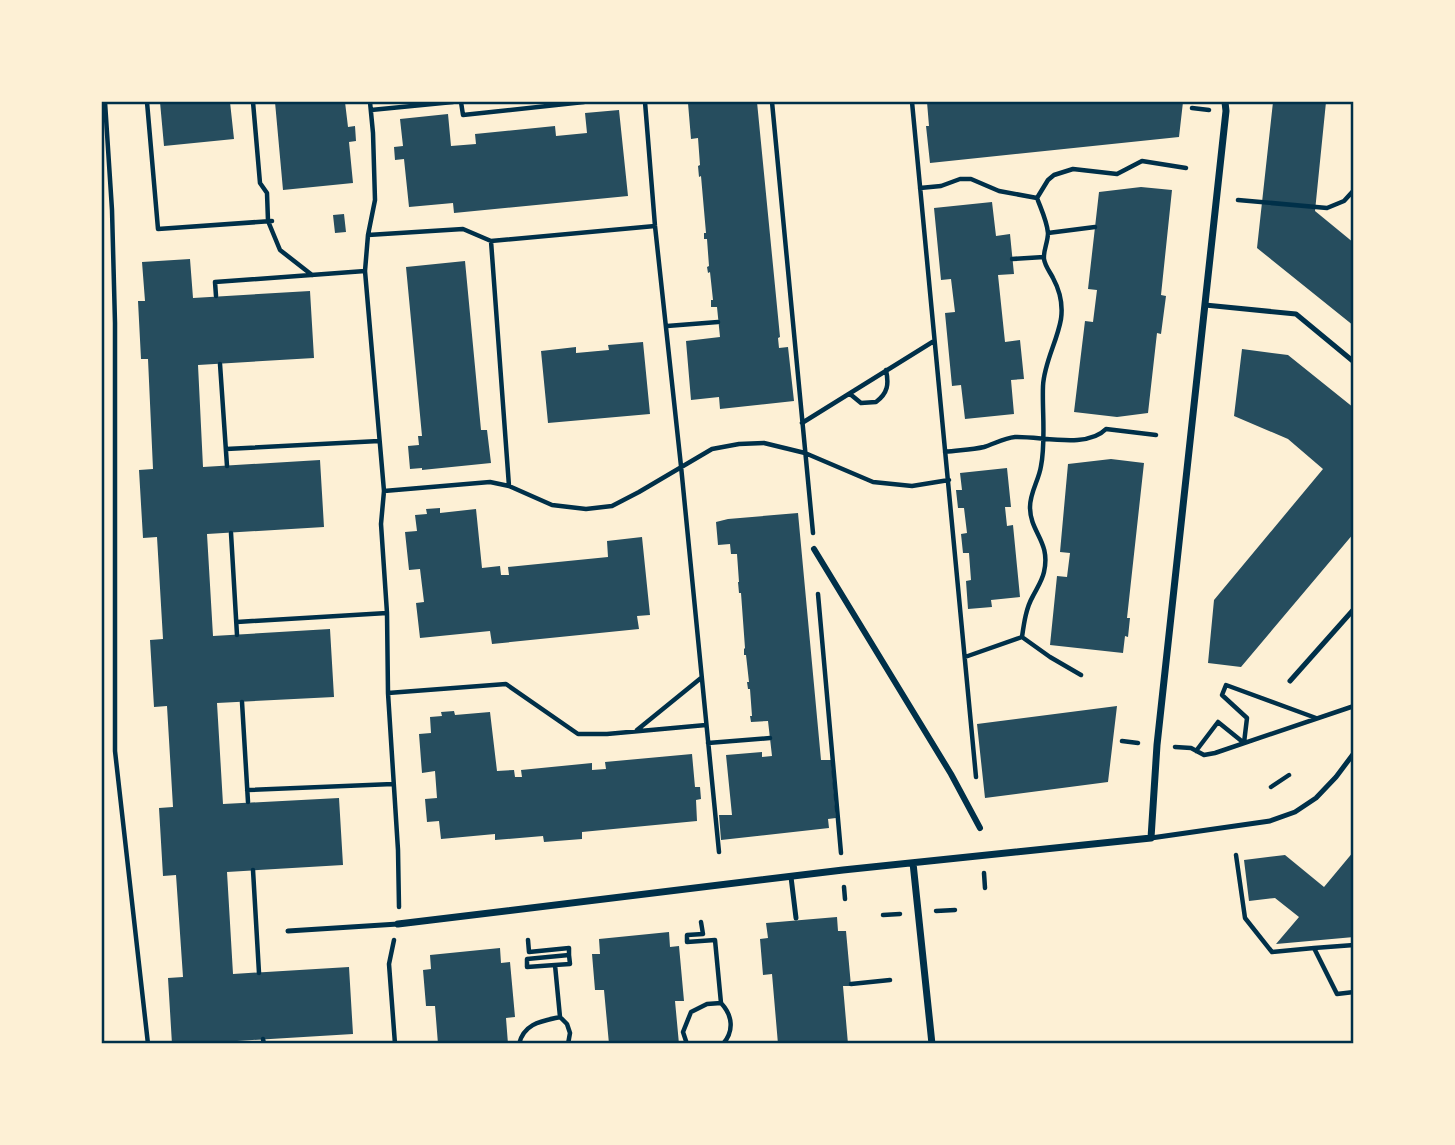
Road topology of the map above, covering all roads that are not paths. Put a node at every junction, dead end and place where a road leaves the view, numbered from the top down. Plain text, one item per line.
1 (1225, 102) edge
2 (1205, 306) junction
3 (1353, 362) edge
4 (814, 549) road end
5 (1353, 609) edge
6 (1290, 681) dead end
7 (1353, 753) edge
8 (980, 828) dead end
9 (1151, 838) junction
10 (913, 863) junction
11 (791, 877) junction
12 (796, 918) dead end
13 (398, 924) joint
14 (288, 931) dead end
15 (932, 1044) edge

1 - 2 street
2 - 3 lane
2 - 9 street
4 - 8 street
5 - 6 lane
7 - 9 lane
9 - 10 street
10 - 11 street
10 - 15 street
11 - 12 lane
11 - 13 street
13 - 14 lane

